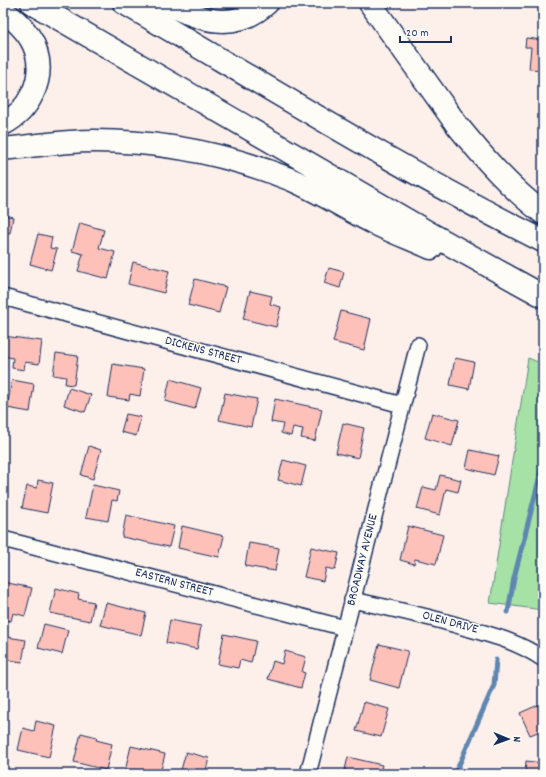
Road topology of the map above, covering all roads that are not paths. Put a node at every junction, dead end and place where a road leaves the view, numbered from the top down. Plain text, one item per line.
1 (32, 3) edge
2 (124, 3) edge
3 (165, 3) edge
4 (267, 3) edge
5 (370, 3) edge
6 (3, 11) edge
7 (3, 124) edge
8 (3, 149) edge
9 (543, 213) edge
10 (543, 241) edge
11 (541, 295) edge
12 (3, 297) edge
13 (418, 345) dead end
14 (402, 405) junction
15 (3, 539) edge
16 (352, 600) junction
17 (345, 628) junction
18 (543, 659) edge
19 (308, 774) edge

1 - 11 highway
2 - 10 highway
3 - 4 highway
5 - 9 highway
6 - 7 highway
8 - 11 highway
12 - 14 street, DICKENS STREET
13 - 14 street, BROADWAY AVENUE
14 - 16 street, BROADWAY AVENUE
15 - 17 street, EASTERN STREET
16 - 17 street, BROADWAY AVENUE
16 - 18 street, OLEN DRIVE
17 - 19 street, BROADWAY AVENUE

